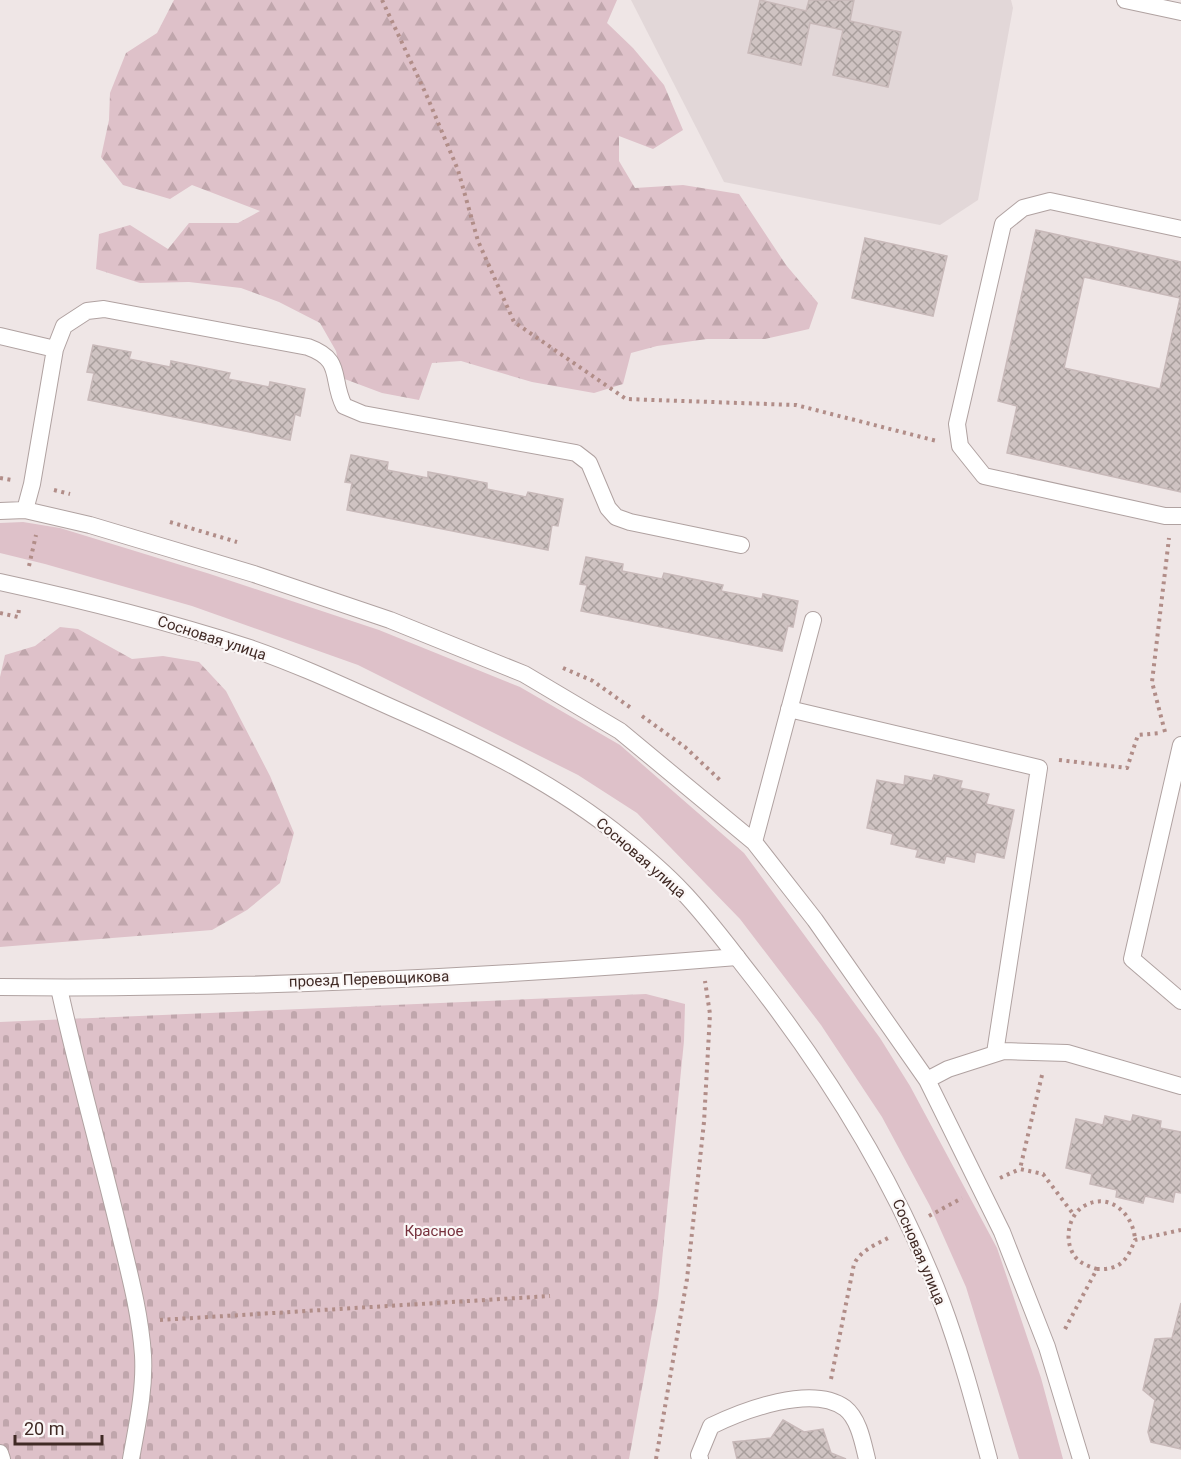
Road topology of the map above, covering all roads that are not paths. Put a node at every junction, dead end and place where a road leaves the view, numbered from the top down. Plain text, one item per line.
1 (1125, 0) edge
2 (1181, 12) edge
3 (1181, 229) edge
4 (0, 336) edge
5 (55, 349) junction
6 (0, 511) edge
7 (33, 512) junction
8 (1176, 516) edge
9 (741, 545) dead end
10 (0, 582) edge
11 (813, 620) dead end
12 (789, 709) junction
13 (1177, 739) edge
14 (754, 842) junction
15 (737, 957) junction
16 (0, 987) edge
17 (59, 988) junction
18 (1181, 1001) edge
19 (995, 1053) junction
20 (927, 1080) junction
21 (1181, 1086) edge
22 (0, 1453) edge
23 (2, 1459) edge
24 (130, 1459) edge
25 (700, 1459) edge
26 (867, 1459) edge
27 (989, 1459) edge
28 (1081, 1459) edge

1 - 2 street
3 - 8 street
4 - 5 street
5 - 7 street
5 - 9 street
6 - 7 street
7 - 14 street
10 - 15 street, Сосновая улица
11 - 12 street
12 - 14 street
12 - 19 street
13 - 18 street
14 - 20 street
15 - 17 street, проезд Перевощикова
15 - 27 street, Сосновая улица
16 - 17 street, проезд Перевощикова
17 - 24 street
19 - 20 street
19 - 21 street
20 - 28 street
22 - 23 street
25 - 26 street

